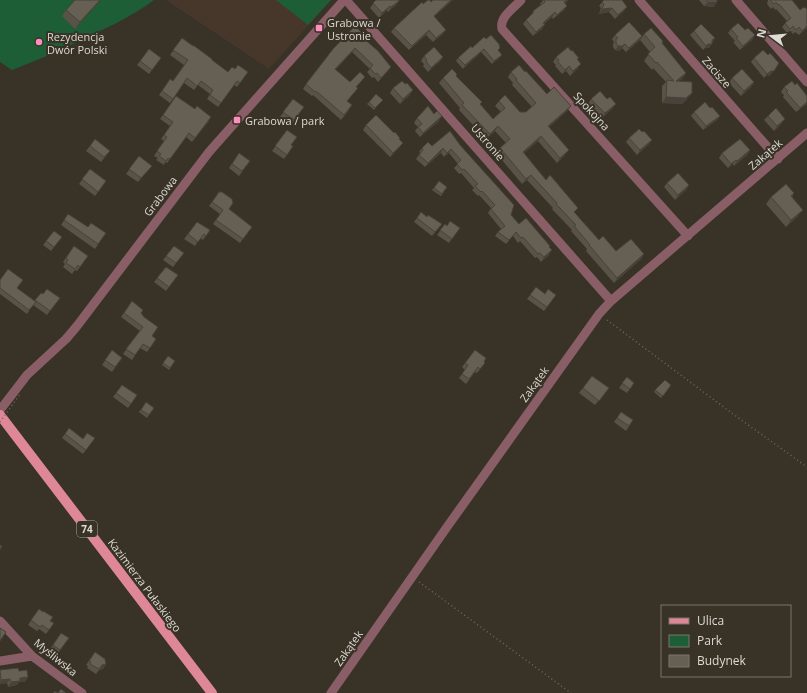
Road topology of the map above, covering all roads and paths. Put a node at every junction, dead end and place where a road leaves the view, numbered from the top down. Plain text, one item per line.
1 (345, 0) edge
2 (521, 0) edge
3 (639, 0) edge
4 (736, 0) edge
5 (807, 82) edge
6 (807, 133) edge
7 (778, 159) junction
8 (688, 236) junction
9 (611, 301) junction
10 (599, 314) junction
11 (19, 390) junction
12 (0, 410) edge
13 (0, 415) edge
14 (0, 422) edge
15 (807, 467) edge
16 (412, 577) junction
17 (0, 621) edge
18 (32, 656) junction
19 (0, 661) edge
20 (82, 693) edge
21 (212, 693) edge
22 (331, 693) edge
23 (571, 693) edge

1 - 9 street, Ustronie
1 - 11 street, Grabowa
2 - 8 street, Spokojna
3 - 7 street, Zacisze
4 - 5 street
6 - 7 street, Zakątek
7 - 8 street, Zakątek
8 - 9 street, Zakątek
9 - 10 street, Zakątek
10 - 15 path
10 - 16 street, Zakątek
11 - 12 street, Grabowa
11 - 14 path, bridge
13 - 21 main road, Kazimierza Pułaskiego / 74
16 - 22 street, Zakątek
16 - 23 path
17 - 18 street, Myśliwska
18 - 19 street
18 - 20 street, Myśliwska

